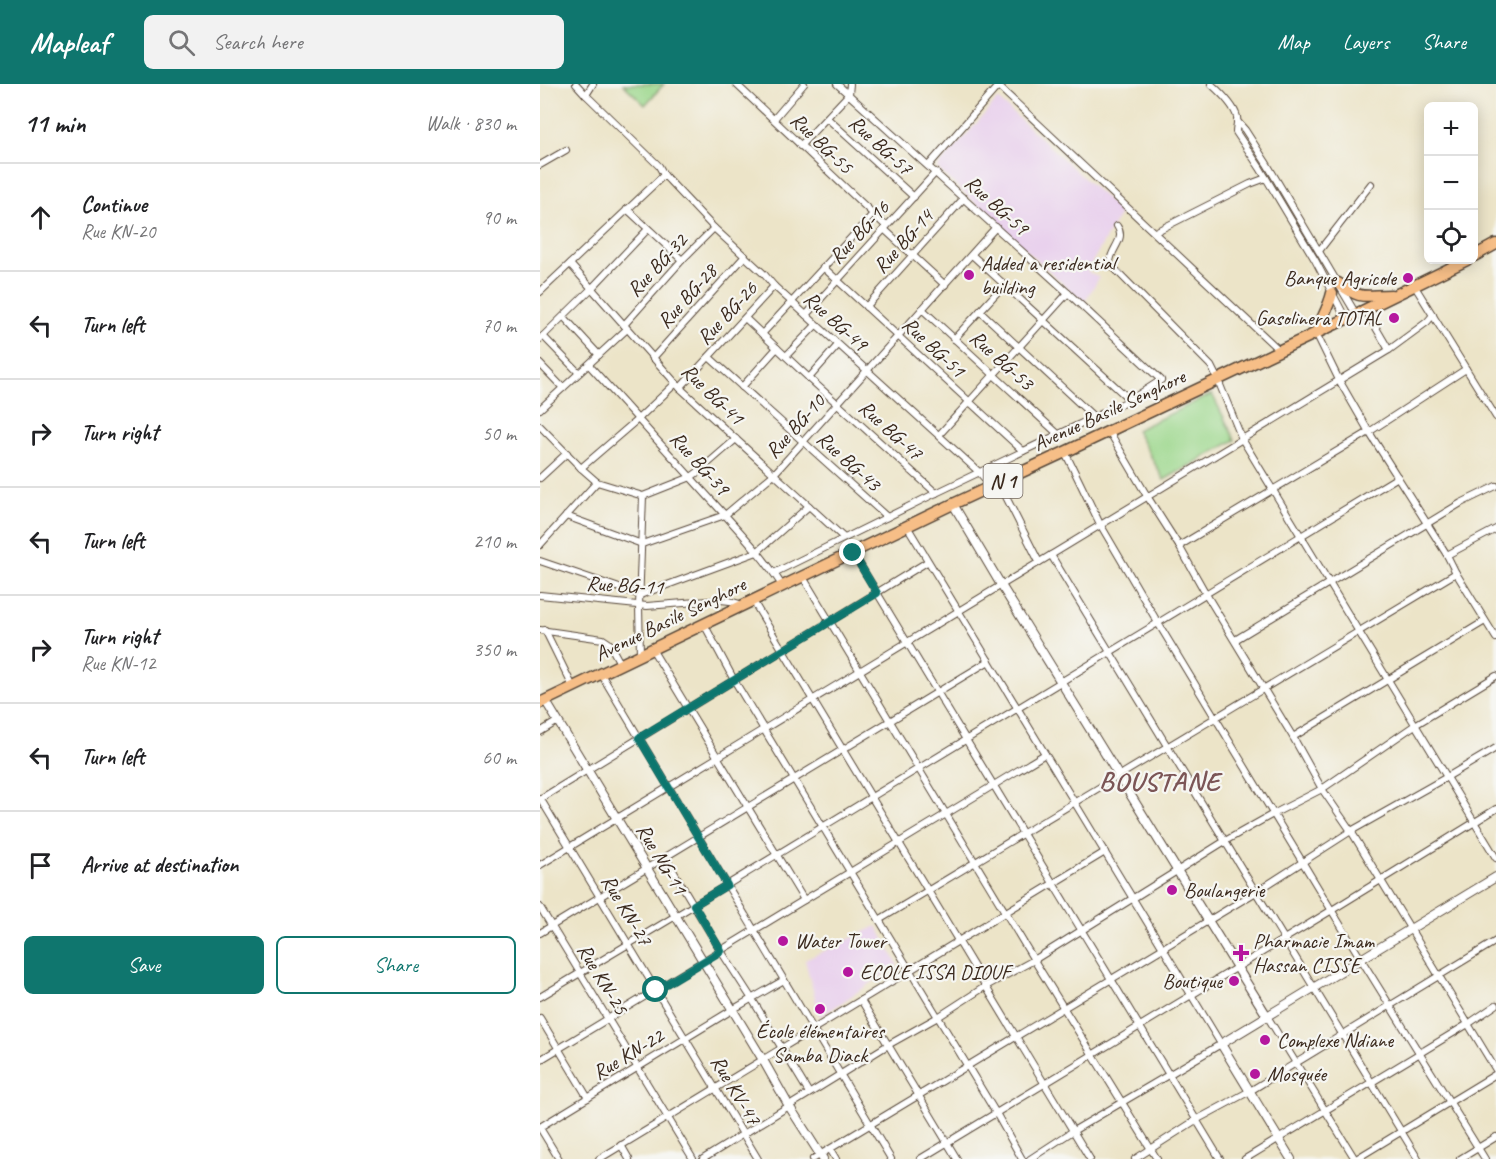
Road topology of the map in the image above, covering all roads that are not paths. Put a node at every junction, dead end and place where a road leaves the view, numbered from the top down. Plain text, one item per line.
1 (576, 84) edge
2 (736, 84) edge
3 (804, 84) edge
4 (837, 84) edge
5 (850, 84) edge
6 (1211, 84) edge
7 (592, 85) edge
8 (997, 85) edge
9 (849, 94) junction
10 (586, 95) junction
11 (827, 118) junction
12 (774, 119) junction
13 (1237, 121) junction
14 (800, 147) junction
15 (566, 150) dead end
16 (540, 165) edge
17 (929, 165) junction
18 (936, 172) junction
19 (664, 175) junction
20 (1266, 178) junction
21 (1371, 184) dead end
22 (914, 197) junction
23 (964, 198) junction
24 (627, 209) junction
25 (873, 214) junction
26 (1117, 226) dead end
27 (996, 227) junction
28 (714, 228) junction
29 (885, 228) junction
30 (648, 229) junction
31 (1155, 232) junction
32 (1496, 244) edge
33 (1319, 251) junction
34 (1478, 253) edge
35 (912, 255) junction
36 (972, 255) junction
37 (745, 256) junction
38 (682, 260) junction
39 (570, 264) junction
40 (1459, 264) edge
41 (823, 267) junction
42 (837, 280) junction
43 (945, 285) junction
44 (1004, 285) junction
45 (1414, 285) junction
46 (774, 286) junction
47 (592, 288) junction
48 (1335, 288) junction
49 (540, 292) edge
50 (1068, 293) junction
51 (1394, 295) junction
52 (791, 302) junction
53 (866, 307) junction
54 (922, 309) junction
55 (980, 311) junction
56 (1356, 314) junction
57 (806, 315) junction
58 (1433, 315) junction
59 (564, 317) junction
60 (745, 318) junction
61 (1043, 320) junction
62 (816, 325) junction
63 (626, 327) junction
64 (1316, 333) junction
65 (762, 334) junction
66 (898, 336) junction
67 (542, 337) edge
68 (954, 339) junction
69 (838, 345) junction
70 (1018, 347) junction
71 (777, 348) junction
72 (1389, 350) junction
73 (1280, 351) junction
74 (600, 355) junction
75 (786, 356) junction
76 (709, 357) junction
77 (653, 358) junction
78 (540, 364) edge
79 (589, 365) junction
80 (1466, 369) junction
81 (868, 371) junction
82 (579, 373) junction
83 (993, 374) junction
84 (809, 378) junction
85 (1218, 380) junction
86 (1339, 380) junction
87 (678, 385) junction
88 (742, 387) junction
89 (564, 388) junction
90 (1130, 400) junction
91 (969, 401) junction
92 (838, 404) junction
93 (540, 409) edge
94 (1094, 417) junction
95 (1496, 417) edge
96 (638, 419) junction
97 (540, 426) edge
98 (1109, 430) junction
99 (1369, 432) junction
100 (1058, 434) junction
101 (939, 435) junction
102 (736, 439) junction
103 (1242, 439) junction
104 (803, 442) junction
105 (1023, 451) junction
106 (567, 453) junction
107 (1065, 453) junction
108 (581, 468) junction
109 (979, 472) junction
110 (774, 474) junction
111 (691, 477) junction
112 (1398, 477) junction
113 (540, 478) edge
114 (597, 482) junction
115 (995, 485) junction
116 (1496, 486) edge
117 (1272, 489) junction
118 (936, 493) junction
119 (643, 495) junction
120 (1147, 496) junction
121 (953, 504) junction
122 (809, 506) junction
123 (725, 515) junction
124 (566, 516) junction
125 (887, 517) junction
126 (1100, 524) junction
127 (1426, 524) junction
128 (907, 526) junction
129 (1496, 529) edge
130 (1301, 536) junction
131 (844, 538) junction
132 (642, 544) junction
133 (540, 545) edge
134 (1179, 546) junction
135 (757, 552) junction
136 (853, 553) junction
137 (1051, 555) junction
138 (1447, 555) junction
139 (540, 561) edge
140 (927, 562) junction
141 (1039, 562) junction
142 (774, 573) junction
143 (1456, 573) junction
144 (803, 577) junction
145 (1329, 583) junction
146 (1001, 585) junction
147 (783, 587) junction
148 (877, 593) junction
149 (1206, 594) junction
150 (540, 595) edge
151 (640, 595) junction
152 (748, 603) junction
153 (639, 606) junction
154 (958, 611) junction
155 (1485, 621) junction
156 (830, 622) junction
157 (1158, 623) junction
158 (704, 624) junction
159 (543, 630) edge
160 (1359, 632) junction
161 (1495, 635) edge
162 (1234, 640) junction
163 (907, 642) junction
164 (652, 649) junction
165 (782, 651) junction
166 (1110, 652) junction
167 (640, 655) junction
168 (989, 661) junction
169 (621, 665) junction
170 (860, 671) junction
171 (601, 674) junction
172 (1496, 676) edge
173 (734, 680) junction
174 (1388, 680) junction
175 (1062, 681) junction
176 (573, 687) junction
177 (1264, 689) junction
178 (937, 692) junction
179 (812, 700) junction
180 (543, 702) edge
181 (687, 708) junction
182 (1017, 708) junction
183 (1216, 717) junction
184 (558, 721) junction
185 (890, 721) junction
186 (1415, 725) junction
187 (763, 729) junction
188 (540, 732) edge
189 (1293, 737) junction
190 (639, 738) junction
191 (966, 740) junction
192 (1168, 747) junction
193 (1496, 748) edge
194 (843, 750) junction
195 (1045, 754) junction
196 (717, 757) junction
197 (918, 768) junction
198 (587, 770) junction
199 (1119, 776) junction
200 (1447, 777) junction
201 (794, 779) junction
202 (994, 786) junction
203 (668, 787) junction
204 (1322, 789) junction
205 (871, 797) junction
206 (540, 798) edge
207 (1075, 803) junction
208 (747, 807) junction
209 (1496, 809) edge
210 (946, 814) junction
211 (1272, 814) junction
212 (617, 819) junction
213 (1474, 822) junction
214 (823, 826) junction
215 (1351, 831) junction
216 (1023, 834) junction
217 (698, 837) junction
218 (1225, 841) junction
219 (899, 843) junction
220 (570, 847) junction
221 (1105, 852) junction
222 (776, 854) junction
223 (665, 857) junction
224 (1496, 858) edge
225 (975, 862) junction
226 (1302, 862) junction
227 (540, 865) edge
228 (647, 869) junction
229 (1177, 870) junction
230 (850, 872) junction
231 (1496, 877) edge
232 (1380, 880) junction
233 (1054, 884) junction
234 (727, 885) junction
235 (928, 891) junction
236 (1256, 892) junction
237 (600, 897) junction
238 (1133, 899) junction
239 (804, 900) junction
240 (694, 905) junction
241 (540, 907) edge
242 (1332, 910) junction
243 (1005, 912) junction
244 (675, 916) junction
245 (879, 920) junction
246 (1208, 921) junction
247 (552, 926) junction
248 (1410, 929) junction
249 (754, 930) junction
250 (1082, 930) junction
251 (540, 933) edge
252 (1284, 938) junction
253 (959, 941) junction
254 (1496, 941) edge
255 (628, 944) junction
256 (1163, 948) junction
257 (721, 951) junction
258 (1361, 959) junction
259 (1034, 960) junction
260 (703, 961) junction
261 (1236, 967) junction
262 (910, 970) junction
263 (580, 973) junction
264 (1439, 976) junction
265 (1112, 979) junction
266 (784, 980) junction
267 (986, 986) junction
268 (1314, 987) junction
269 (656, 990) junction
270 (1191, 994) junction
271 (540, 997) edge
272 (752, 999) junction
273 (861, 1000) junction
274 (1390, 1005) junction
275 (1496, 1005) edge
276 (1063, 1008) junction
277 (732, 1010) junction
278 (1267, 1016) junction
279 (938, 1017) junction
280 (540, 1018) edge
281 (608, 1019) junction
282 (1468, 1024) junction
283 (1140, 1025) junction
284 (813, 1029) junction
285 (1343, 1034) junction
286 (1017, 1036) junction
287 (685, 1039) junction
288 (1221, 1044) junction
289 (888, 1045) junction
290 (782, 1048) junction
291 (559, 1049) junction
292 (1419, 1053) junction
293 (1092, 1055) junction
294 (540, 1060) edge
295 (763, 1060) junction
296 (1296, 1063) junction
297 (968, 1066) junction
298 (637, 1068) junction
299 (1496, 1072) edge
300 (841, 1074) junction
301 (1170, 1075) junction
302 (1372, 1081) junction
303 (1045, 1083) junction
304 (716, 1088) junction
305 (1250, 1091) junction
306 (809, 1093) junction
307 (919, 1095) junction
308 (588, 1098) junction
309 (1121, 1102) junction
310 (1450, 1102) junction
311 (789, 1106) junction
312 (1324, 1111) junction
313 (996, 1113) junction
314 (667, 1117) junction
315 (1196, 1120) junction
316 (871, 1124) junction
317 (540, 1128) edge
318 (1073, 1131) junction
319 (1402, 1131) junction
320 (743, 1134) junction
321 (1496, 1137) edge
322 (1279, 1139) junction
323 (947, 1142) junction
324 (621, 1145) junction
325 (1478, 1148) junction
326 (830, 1149) junction
327 (1151, 1149) junction
328 (819, 1158) edge
329 (559, 1159) edge
330 (598, 1159) edge
331 (629, 1159) edge
332 (693, 1159) edge
333 (703, 1159) edge
334 (758, 1159) edge
335 (836, 1159) edge
336 (891, 1159) edge
337 (920, 1159) edge
338 (957, 1159) edge
339 (1022, 1159) edge
340 (1030, 1159) edge
341 (1090, 1159) edge
342 (1135, 1159) edge
343 (1157, 1159) edge
344 (1220, 1159) edge
345 (1245, 1159) edge
346 (1291, 1159) edge
347 (1355, 1159) edge
348 (1418, 1159) edge
349 (1461, 1159) edge
350 (1485, 1159) edge

1 - 10 street, Rue BG-49
2 - 12 street, Rue BG-55
3 - 12 street
4 - 9 street, Rue BG-59
5 - 9 street
6 - 13 street
7 - 10 street
8 - 17 street
8 - 31 street
9 - 11 street
9 - 17 street, Rue BG-59
10 - 19 street, Rue BG-49
11 - 14 street
11 - 22 street, Rue BG-57
12 - 14 street, Rue BG-55
13 - 20 street
13 - 33 street
14 - 25 street, Rue BG-55
15 - 16 street
17 - 18 street, Rue BG-59
18 - 22 street, Rue BG-16
18 - 23 street, Rue BG-59
19 - 24 street
19 - 28 street, Rue BG-49
20 - 31 street
20 - 48 street
21 - 33 street
22 - 29 street, Rue BG-16
23 - 27 street, Rue BG-59
23 - 35 street, Rue BG-14
24 - 30 street
24 - 39 street
25 - 29 street, Rue BG-55
25 - 41 street
26 - 85 street
27 - 36 street, Rue BG-10
27 - 50 street, Rue BG-59
28 - 37 street, Rue BG-49
28 - 38 street, Rue BG-32
29 - 35 street, Rue BG-55
29 - 42 street, Rue BG-16
30 - 38 street
30 - 47 street
31 - 73 street
32 - 34 highway
33 - 48 street
35 - 43 street, Rue BG-55
35 - 53 street, Rue BG-14
36 - 43 street, Rue BG-10
36 - 44 street
37 - 46 street, Rue BG-49
37 - 77 street, Rue BG-28
38 - 63 street, Rue BG-32
39 - 47 street, Rue BG-41
39 - 49 street
40 - 45 highway, Avenue Basile Senghore / N 1
41 - 42 street, Rue BG-51
41 - 52 street
42 - 53 street, Rue BG-51
42 - 57 street, Rue BG-16
43 - 54 street, Rue BG-10
44 - 55 street
44 - 61 street
45 - 51 highway, Avenue Basile Senghore / N 1
45 - 58 street
46 - 52 street, Rue BG-49
46 - 60 street, Rue BG-26
47 - 59 street
47 - 63 street, Rue BG-41
48 - 51 highway
48 - 56 street
48 - 56 street
48 - 64 highway
50 - 61 street
50 - 90 street, Rue BG-59
51 - 56 highway, Avenue Basile Senghore / N 1
52 - 57 street, Rue BG-49
52 - 65 street
53 - 66 street, Rue BG-51
54 - 66 street, Rue BG-10
54 - 68 street, Rue BG-53
55 - 68 street
55 - 70 street
56 - 64 highway, Avenue Basile Senghore / N 1
56 - 72 street
57 - 62 street, Rue BG-49
58 - 72 street
58 - 80 street
59 - 67 street
59 - 74 street
60 - 65 street, Rue BG-47
60 - 76 street, Rue BG-26
61 - 70 street
61 - 90 street
62 - 69 street, Rue BG-49
62 - 75 street
63 - 74 street, Rue BG-32
63 - 77 street, Rue BG-41
64 - 73 highway, Avenue Basile Senghore / N 1
64 - 86 street
65 - 71 street, Rue BG-47
66 - 81 street, Rue BG-10
66 - 91 street, Rue BG-51
67 - 82 street
68 - 83 street, Rue BG-53
69 - 81 street, Rue BG-49
69 - 84 street
70 - 83 street
70 - 94 street
71 - 75 street, Rue BG-47
71 - 88 street
72 - 86 street
73 - 85 highway, Avenue Basile Senghore / N 1
74 - 79 street, Rue BG-32
75 - 84 street, Rue BG-47
76 - 87 street, Rue BG-26
76 - 88 street, Rue BG-43
77 - 87 street, Rue BG-41
78 - 89 street
79 - 82 street, Rue BG-32
79 - 96 street, Rue BG-39
80 - 95 street
80 - 99 street
81 - 92 street, Rue BG-10
81 - 101 street, Rue BG-49
82 - 89 street, Rue BG-32
83 - 91 street
83 - 100 street, Rue BG-53
84 - 92 street, Rue BG-47
85 - 98 highway, Avenue Basile Senghore / N 1
85 - 103 street
86 - 99 street
86 - 103 street
87 - 96 street, Rue BG-26
87 - 102 street, Rue BG-41
88 - 104 street, Rue BG-43
89 - 93 street, Rue BG-32
90 - 94 street
91 - 101 street
91 - 105 street, Rue BG-51
92 - 104 street, Rue BG-10
92 - 118 street, Rue BG-47
94 - 100 street
96 - 108 street, Rue BG-26
96 - 111 street, Rue BG-39
97 - 106 street
98 - 107 highway, Avenue Basile Senghore / N 1
98 - 120 street
99 - 112 street
99 - 117 street
100 - 105 street
101 - 109 street, Rue BG-49
102 - 110 street, Rue BG-41
102 - 111 street
103 - 117 street
103 - 120 street
104 - 110 street, Rue BG-10
104 - 125 street, Rue BG-43
105 - 109 street
106 - 108 street
106 - 113 street
107 - 115 highway, Avenue Basile Senghore / N 1
107 - 126 street
108 - 114 street
109 - 115 street, Rue BG-49
109 - 118 street
110 - 122 street, Rue BG-41
110 - 123 street, Rue BG-10
111 - 119 street
111 - 123 street, Rue BG-39
112 - 127 street
112 - 130 street
114 - 119 street
114 - 124 street
115 - 121 highway, Avenue Basile Senghore / N 1
115 - 141 street, Rue BG-49
116 - 127 street
117 - 130 street
117 - 134 street
118 - 125 street
119 - 132 street
120 - 126 street
120 - 134 street
121 - 128 highway, Avenue Basile Senghore / N 1
121 - 146 street
122 - 131 street, Rue BG-41
122 - 135 street
123 - 132 street, Rue BG-10
123 - 135 street, Rue BG-39
124 - 132 street
124 - 133 street
125 - 131 street
126 - 137 street
126 - 157 street
127 - 138 street
127 - 145 street
128 - 136 highway, Avenue Basile Senghore / N 1
128 - 140 street
129 - 138 street
130 - 145 street
130 - 149 street
131 - 142 street
132 - 151 street
134 - 149 street
135 - 142 street, Rue BG-39
135 - 151 street
136 - 144 highway, Avenue Basile Senghore / N 1
136 - 148 street
137 - 141 street
137 - 166 street
138 - 143 street
139 - 151 street
140 - 148 street
140 - 154 street
141 - 146 street
142 - 147 street, Rue BG-39
143 - 155 street
143 - 160 street
144 - 147 highway, Avenue Basile Senghore / N 1
144 - 156 street
145 - 160 street
145 - 162 street
146 - 154 street
146 - 175 street
147 - 152 highway, Avenue Basile Senghore / N 1
148 - 156 street
148 - 163 street
149 - 157 street
149 - 162 street
150 - 153 street, Rue BG-11
151 - 153 street
152 - 153 street, Rue BG-11
152 - 158 highway, Avenue Basile Senghore / N 1
152 - 165 street
153 - 167 street
154 - 163 street
154 - 168 street
155 - 161 street
155 - 174 street
156 - 165 street
156 - 170 street
157 - 166 street
157 - 183 street
158 - 164 highway, Avenue Basile Senghore / N 1
158 - 173 street
159 - 169 street
159 - 176 street
160 - 174 street
160 - 177 street
162 - 177 street
163 - 170 street
163 - 178 street
164 - 167 highway, Avenue Basile Senghore / N 1
164 - 181 street
165 - 173 street
165 - 179 street
166 - 175 street
166 - 192 street
167 - 169 highway, Avenue Basile Senghore / N 1
168 - 178 street
168 - 182 street
169 - 171 highway, Avenue Basile Senghore / N 1
170 - 179 street
170 - 185 street
171 - 176 highway, Avenue Basile Senghore / N 1
171 - 190 street
172 - 186 street
173 - 181 street
173 - 187 street
174 - 186 street
174 - 189 street
175 - 182 street
175 - 199 street
176 - 180 highway, Avenue Basile Senghore / N 1
177 - 183 street
177 - 189 street
178 - 185 street
178 - 191 street
179 - 187 street
179 - 194 street
180 - 184 street, Rue NG-11
181 - 190 street
181 - 196 street
182 - 191 street
182 - 195 street
183 - 192 street
183 - 211 street
184 - 188 street
184 - 198 street, Rue NG-11
185 - 194 street
185 - 197 street
186 - 200 street
186 - 204 street
187 - 196 street
187 - 201 street
189 - 204 street
190 - 198 street
190 - 203 street
191 - 197 street
191 - 202 street
192 - 199 street
192 - 218 street
193 - 200 street
194 - 201 street
194 - 205 street
195 - 202 street
195 - 207 street
196 - 203 street
196 - 208 street
197 - 205 street
197 - 210 street
198 - 206 street
198 - 212 street, Rue NG-11
199 - 207 street
199 - 229 street
200 - 213 street
200 - 215 street
201 - 208 street
201 - 214 street
202 - 210 street
202 - 216 street
203 - 212 street
203 - 217 street
204 - 211 street
204 - 215 street
205 - 214 street
205 - 219 street
206 - 220 street, Rue KN-27
207 - 216 street
207 - 221 street
208 - 217 street
208 - 222 street
209 - 213 street
210 - 219 street
210 - 225 street
211 - 218 street
211 - 226 street
212 - 220 street
212 - 228 street, Rue NG-11
213 - 224 street
213 - 232 street
214 - 222 street
214 - 230 street
215 - 226 street
215 - 232 street
216 - 225 street
216 - 233 street
217 - 223 street
217 - 234 street
218 - 229 street
218 - 236 street
219 - 230 street
219 - 235 street
220 - 227 street
220 - 237 street, Rue KN-27
221 - 233 street
221 - 238 street
222 - 234 street
222 - 239 street
223 - 228 street
223 - 240 street
225 - 235 street
225 - 243 street
226 - 236 street
226 - 242 street
228 - 237 street
228 - 244 street, Rue NG-11
229 - 238 street
229 - 246 street
230 - 239 street
230 - 245 street
231 - 248 street
232 - 242 street
232 - 248 street
233 - 243 street
233 - 250 street
234 - 240 street
234 - 249 street
235 - 245 street
235 - 253 street
236 - 246 street
236 - 252 street
237 - 247 street
237 - 255 street, Rue KN-27
238 - 250 street
238 - 256 street
239 - 249 street
240 - 244 street
240 - 257 street
241 - 247 street, Rue KN-25
242 - 252 street
242 - 258 street
243 - 253 street
243 - 259 street
244 - 255 street
244 - 260 street, Rue NG-11
245 - 262 street
246 - 256 street
246 - 261 street
247 - 251 street
247 - 263 street, Rue KN-25
248 - 258 street
248 - 264 street
249 - 257 street
249 - 266 street
250 - 259 street
250 - 265 street
252 - 261 street
252 - 268 street
253 - 262 street
253 - 267 street
254 - 264 street
255 - 263 street
255 - 269 street, Rue KN-27
256 - 265 street
256 - 270 street
257 - 260 street
257 - 272 street
258 - 268 street
258 - 274 street
259 - 267 street
259 - 276 street
260 - 269 street
260 - 277 street, Rue NG-11
261 - 270 street
261 - 278 street
262 - 273 street
262 - 279 street
263 - 271 street
263 - 281 street, Rue KN-25
264 - 274 street
264 - 282 street
265 - 276 street
265 - 283 street
266 - 272 street, Rue KN-22
266 - 284 street
267 - 279 street
267 - 286 street
268 - 278 street
268 - 285 street
269 - 281 street
269 - 287 street, Rue KN-27
270 - 283 street
270 - 288 street
272 - 277 street, Rue KN-22
272 - 290 street
273 - 284 street
273 - 289 street
274 - 285 street
274 - 292 street
275 - 282 street
276 - 286 street
276 - 293 street
277 - 287 street, Rue KN-22
277 - 295 street, Rue NG-11
278 - 288 street
278 - 296 street
279 - 289 street
279 - 297 street
280 - 291 street
281 - 291 street
281 - 298 street, Rue KN-25
282 - 292 street
282 - 299 street
283 - 293 street
283 - 301 street
284 - 290 street
284 - 300 street
285 - 296 street
285 - 302 street
286 - 297 street
286 - 303 street
287 - 298 street, Rue KN-22
287 - 304 street, Rue KV-47
288 - 301 street
288 - 305 street
289 - 300 street
289 - 307 street
290 - 295 street
290 - 306 street
291 - 294 street
291 - 308 street
292 - 302 street
292 - 310 street
293 - 303 street
293 - 309 street
295 - 304 street
295 - 311 street, Rue NG-11
296 - 305 street
296 - 312 street
297 - 307 street
297 - 313 street
298 - 308 street, Rue KN-22
298 - 314 street, Rue KN-25
299 - 310 street
300 - 306 street
300 - 316 street
301 - 309 street
301 - 315 street
302 - 312 street
302 - 319 street
303 - 313 street
303 - 318 street
304 - 314 street
304 - 320 street, Rue KV-47
305 - 315 street
305 - 322 street
306 - 311 street
307 - 316 street
307 - 323 street
308 - 317 street, Rue KN-22
309 - 318 street
309 - 327 street
310 - 319 street
310 - 325 street
311 - 320 street
311 - 328 street, Rue NG-11
312 - 322 street
312 - 347 street
313 - 323 street
313 - 339 street
314 - 324 street
314 - 332 street, Rue KN-25
315 - 327 street
315 - 344 street
316 - 326 street
316 - 336 street
317 - 329 street
318 - 340 street
318 - 341 street
319 - 347 street
319 - 348 street
320 - 333 street
320 - 334 street, Rue KV-47
321 - 325 street
322 - 345 street
322 - 346 street
323 - 337 street
323 - 338 street
324 - 330 street
324 - 331 street
325 - 349 street
325 - 350 street
326 - 328 street
326 - 335 street
327 - 342 street
327 - 343 street

